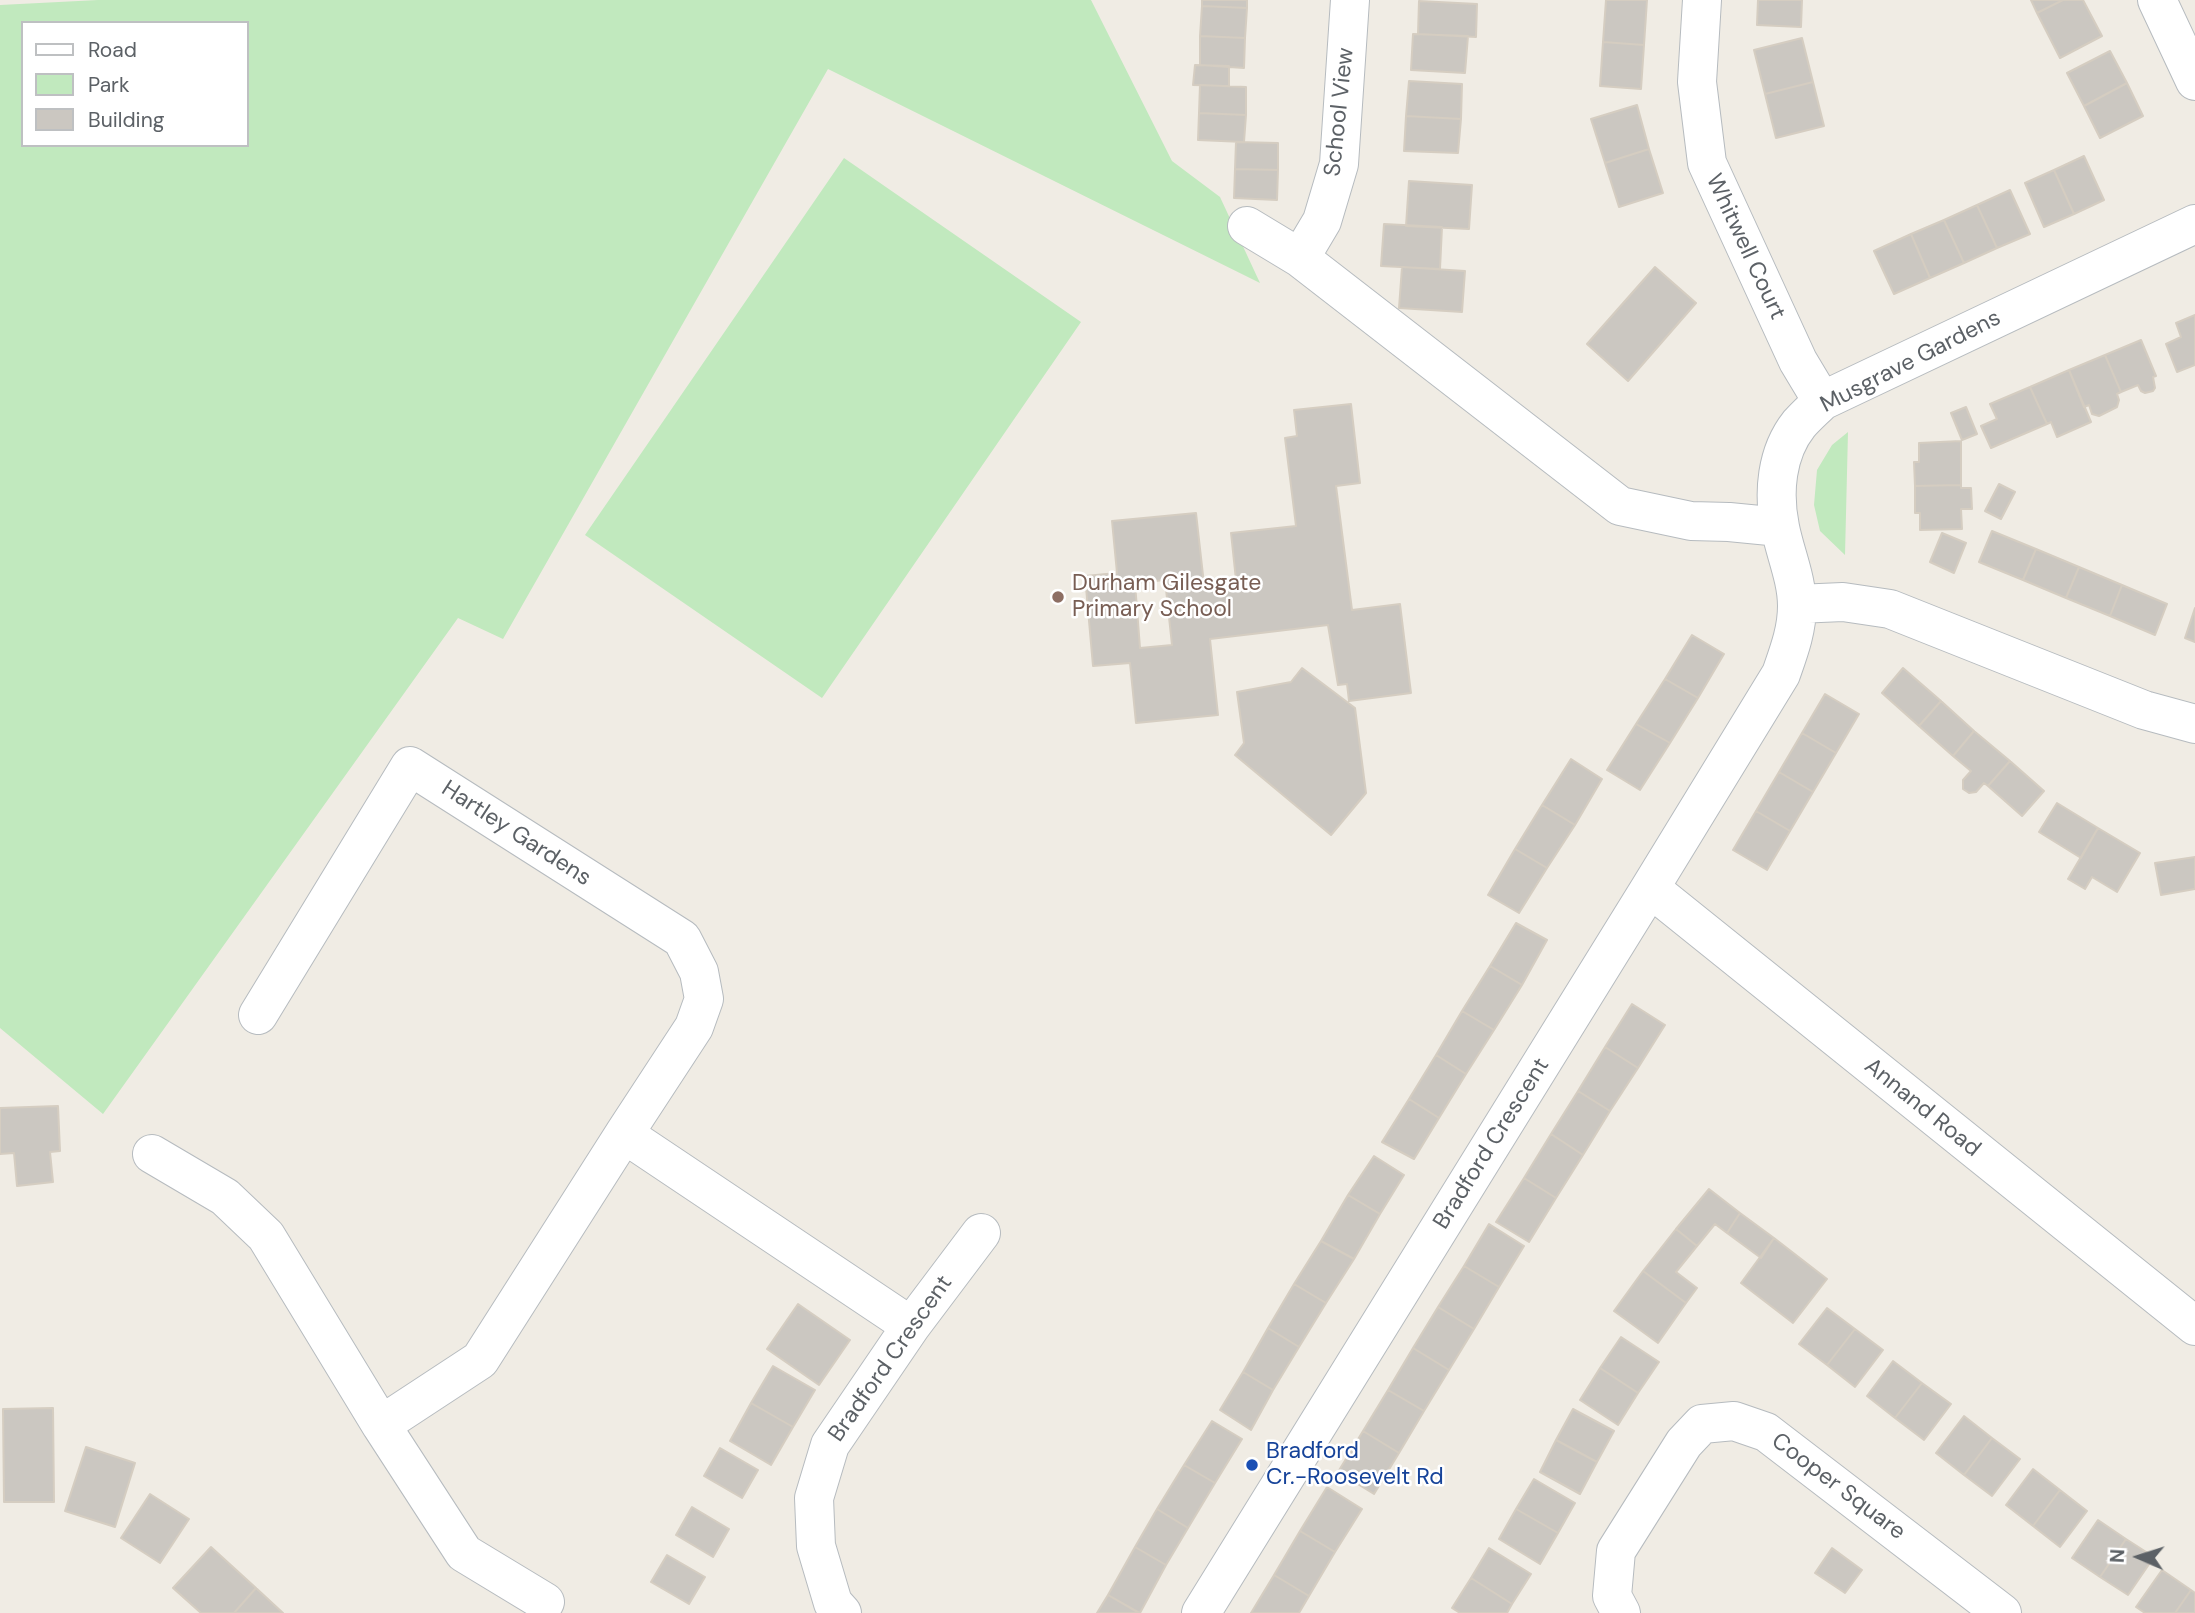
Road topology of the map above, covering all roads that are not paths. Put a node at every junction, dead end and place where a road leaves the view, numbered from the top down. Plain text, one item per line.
1 (1350, 0) edge
2 (1702, 0) edge
3 (2157, 0) edge
4 (2195, 81) edge
5 (2195, 224) edge
6 (1247, 226) dead end
7 (1300, 258) junction
8 (1822, 401) junction
9 (1780, 527) junction
10 (1797, 604) junction
11 (1781, 674) joint
12 (2195, 724) edge
13 (1650, 888) junction
14 (258, 1015) dead end
15 (624, 1134) junction
16 (152, 1154) dead end
17 (981, 1233) dead end
18 (911, 1326) junction
19 (2195, 1326) edge
20 (380, 1425) junction
21 (545, 1602) dead end
22 (842, 1613) edge
23 (1201, 1613) edge
24 (1621, 1613) edge
25 (2002, 1613) edge

1 - 7 street, School View
2 - 8 street, Whitwell Court
3 - 4 street
5 - 8 street, Musgrave Gardens
6 - 7 street
7 - 9 street
8 - 9 street, Musgrave Gardens
9 - 10 street, Musgrave Gardens
10 - 11 street, Musgrave Gardens
10 - 12 street
11 - 13 street, Bradford Crescent
13 - 19 street, Annand Road
13 - 23 street, Bradford Crescent
14 - 15 street, Hartley Gardens
15 - 18 street
15 - 20 street, Hartley Gardens
16 - 20 street
17 - 18 street, Bradford Crescent
18 - 22 street, Bradford Crescent
20 - 21 street
24 - 25 street, Cooper Square

